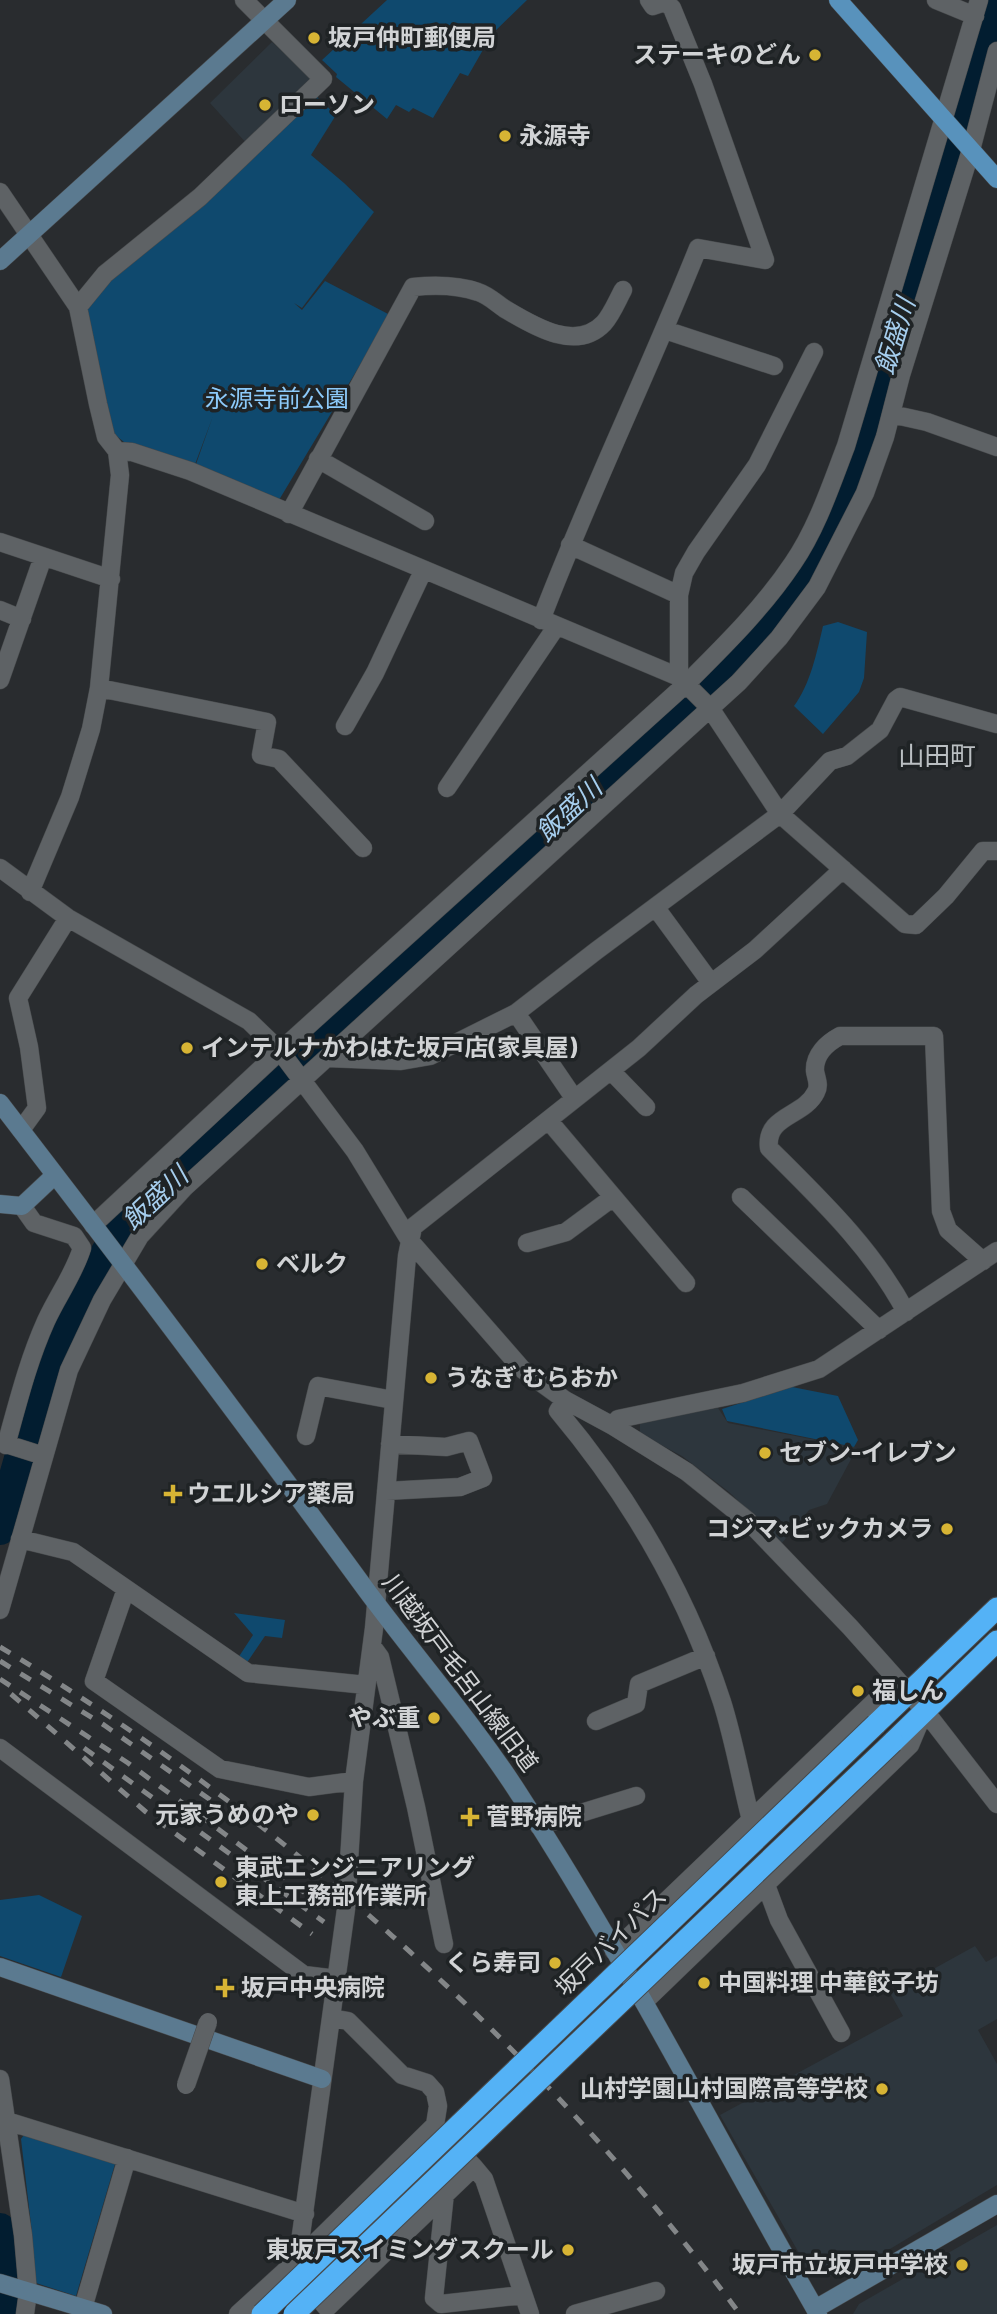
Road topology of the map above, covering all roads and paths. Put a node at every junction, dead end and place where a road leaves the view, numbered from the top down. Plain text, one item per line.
1 (244, 0) edge
2 (287, 0) edge
3 (649, 0) edge
4 (838, 0) edge
5 (936, 0) edge
6 (977, 8) edge
7 (263, 22) junction
8 (996, 63) edge
9 (942, 117) junction
10 (971, 149) junction
11 (997, 179) edge
12 (0, 192) edge
13 (30, 234) junction
14 (0, 261) edge
15 (623, 290) dead end
16 (78, 307) junction
17 (665, 330) junction
18 (814, 352) dead end
19 (774, 366) dead end
20 (891, 414) junction
21 (997, 447) edge
22 (117, 451) junction
23 (318, 459) junction
24 (289, 514) junction
25 (425, 521) dead end
26 (0, 542) edge
27 (570, 545) junction
28 (43, 557) junction
29 (424, 570) junction
30 (111, 579) junction
31 (679, 595) junction
32 (0, 610) edge
33 (22, 619) junction
34 (549, 623) junction
35 (0, 680) edge
36 (682, 680) junction
37 (99, 688) junction
38 (710, 708) junction
39 (997, 724) edge
40 (345, 726) dead end
41 (447, 788) dead end
42 (780, 814) junction
43 (363, 848) dead end
44 (997, 851) edge
45 (0, 869) edge
46 (843, 869) junction
47 (30, 892) junction
48 (656, 908) junction
49 (68, 918) junction
50 (711, 983) junction
51 (516, 1013) junction
52 (281, 1052) junction
53 (327, 1058) junction
54 (611, 1071) junction
55 (301, 1080) junction
56 (574, 1098) junction
57 (0, 1103) edge
58 (646, 1107) dead end
59 (549, 1121) junction
60 (21, 1130) junction
61 (55, 1175) junction
62 (741, 1197) dead end
63 (612, 1198) junction
64 (0, 1205) edge
65 (22, 1206) junction
66 (96, 1229) junction
67 (410, 1241) junction
68 (527, 1243) dead end
69 (990, 1256) edge
70 (122, 1264) junction
71 (686, 1283) dead end
72 (906, 1312) junction
73 (879, 1330) junction
74 (393, 1400) junction
75 (565, 1400) junction
76 (612, 1426) junction
77 (306, 1436) dead end
78 (4, 1444) edge
79 (390, 1444) junction
80 (43, 1455) junction
81 (386, 1491) junction
82 (19, 1539) junction
83 (125, 1589) junction
84 (376, 1602) junction
85 (997, 1608) edge
86 (0, 1610) edge
87 (997, 1642) edge
88 (372, 1646) junction
89 (706, 1656) junction
90 (366, 1685) junction
91 (908, 1693) junction
92 (925, 1711) junction
93 (596, 1721) dead end
94 (0, 1748) edge
95 (354, 1782) junction
96 (636, 1796) dead end
97 (997, 1804) edge
98 (751, 1820) junction
99 (539, 1826) junction
100 (766, 1885) junction
101 (444, 1944) dead end
102 (614, 1951) junction
103 (0, 1967) edge
104 (337, 1979) junction
105 (644, 2002) junction
106 (331, 2018) junction
107 (208, 2022) dead end
108 (841, 2033) dead end
109 (0, 2079) edge
110 (322, 2079) junction
111 (186, 2085) dead end
112 (7, 2121) junction
113 (435, 2125) junction
114 (127, 2158) junction
115 (474, 2167) junction
116 (445, 2193) junction
117 (997, 2204) edge
118 (305, 2214) junction
119 (307, 2251) junction
120 (291, 2266) junction
121 (0, 2283) edge
122 (25, 2290) junction
123 (656, 2291) dead end
124 (523, 2295) junction
125 (83, 2308) junction
126 (324, 2311) edge
127 (817, 2311) edge
128 (25, 2314) edge
129 (103, 2314) edge
130 (238, 2314) edge
131 (262, 2314) edge
132 (295, 2314) edge
133 (530, 2314) edge
134 (575, 2314) edge

1 - 7 street
2 - 7 street
3 - 17 street
4 - 9 main road
5 - 6 street
6 - 9 street
7 - 13 street
7 - 16 street
8 - 10 street
9 - 10 main road
9 - 36 street
10 - 11 main road
10 - 20 street
12 - 13 street
13 - 14 street
13 - 16 street
15 - 23 street
16 - 22 street
17 - 19 street
17 - 27 street
18 - 31 street
20 - 21 street
20 - 38 street
22 - 24 street
22 - 30 street
23 - 24 street
23 - 25 street
24 - 29 street
26 - 28 street
27 - 31 street
27 - 34 street
28 - 30 street
28 - 33 street
29 - 34 street
29 - 40 street
30 - 37 street
31 - 36 street
32 - 33 street
33 - 35 street
34 - 36 street
34 - 41 street
36 - 38 street
36 - 52 street
37 - 43 street
37 - 47 street
38 - 42 street
38 - 53 street
39 - 42 street
42 - 46 street
42 - 48 street
44 - 46 street
45 - 47 street
46 - 50 street
47 - 49 street
48 - 50 street
48 - 51 street
49 - 52 street
49 - 60 street
50 - 54 street
51 - 53 street
51 - 56 street
52 - 55 street
52 - 66 street
53 - 55 street
54 - 56 street
54 - 58 street
55 - 67 street
55 - 70 street
56 - 59 street
57 - 60 street, 川越坂戸毛呂山線旧道
59 - 63 street
59 - 67 street
60 - 61 street, 川越坂戸毛呂山線旧道
61 - 65 street
61 - 66 street, 川越坂戸毛呂山線旧道
62 - 73 street
63 - 68 street
63 - 71 street
64 - 65 street
65 - 78 street
66 - 70 street, 川越坂戸毛呂山線旧道
67 - 74 street
67 - 75 street
69 - 72 street
69 - 72 street
70 - 80 street
70 - 84 street, 川越坂戸毛呂山線旧道
72 - 73 street
73 - 76 street
74 - 77 street
74 - 79 street
75 - 76 street
75 - 89 street
76 - 91 street
78 - 80 street
79 - 81 street
79 - 81 street
80 - 82 street
81 - 84 street
82 - 83 street
82 - 86 street
83 - 90 street
83 - 95 street
84 - 88 street
84 - 99 street, 川越坂戸毛呂山線旧道
85 - 91 highway, 坂戸バイパス
87 - 92 highway, 坂戸バイパス
88 - 90 street
88 - 101 street
89 - 93 street
89 - 98 street
90 - 95 street
91 - 92 street
91 - 98 street
91 - 131 highway, 坂戸バイパス, bridge
92 - 97 street
92 - 100 street
92 - 132 highway, 坂戸バイパス, bridge
94 - 104 street
95 - 104 street
96 - 99 street
98 - 102 street
99 - 102 street, 川越坂戸毛呂山線旧道
100 - 105 street
100 - 108 street
102 - 105 street, 川越坂戸毛呂山線旧道
103 - 110 street
104 - 106 street
105 - 127 street, 川越坂戸毛呂山線旧道
106 - 110 street
106 - 113 street
107 - 111 street, bridge
109 - 112 street
110 - 118 street
112 - 114 street
112 - 122 street
113 - 115 street
113 - 119 street
114 - 118 street
114 - 125 street
115 - 116 street
115 - 124 street
116 - 124 street
116 - 126 street
117 - 127 street
118 - 119 street
119 - 120 street
120 - 126 street
120 - 130 street
121 - 122 street
122 - 125 street
122 - 128 street
123 - 134 street
124 - 133 street
125 - 129 street

